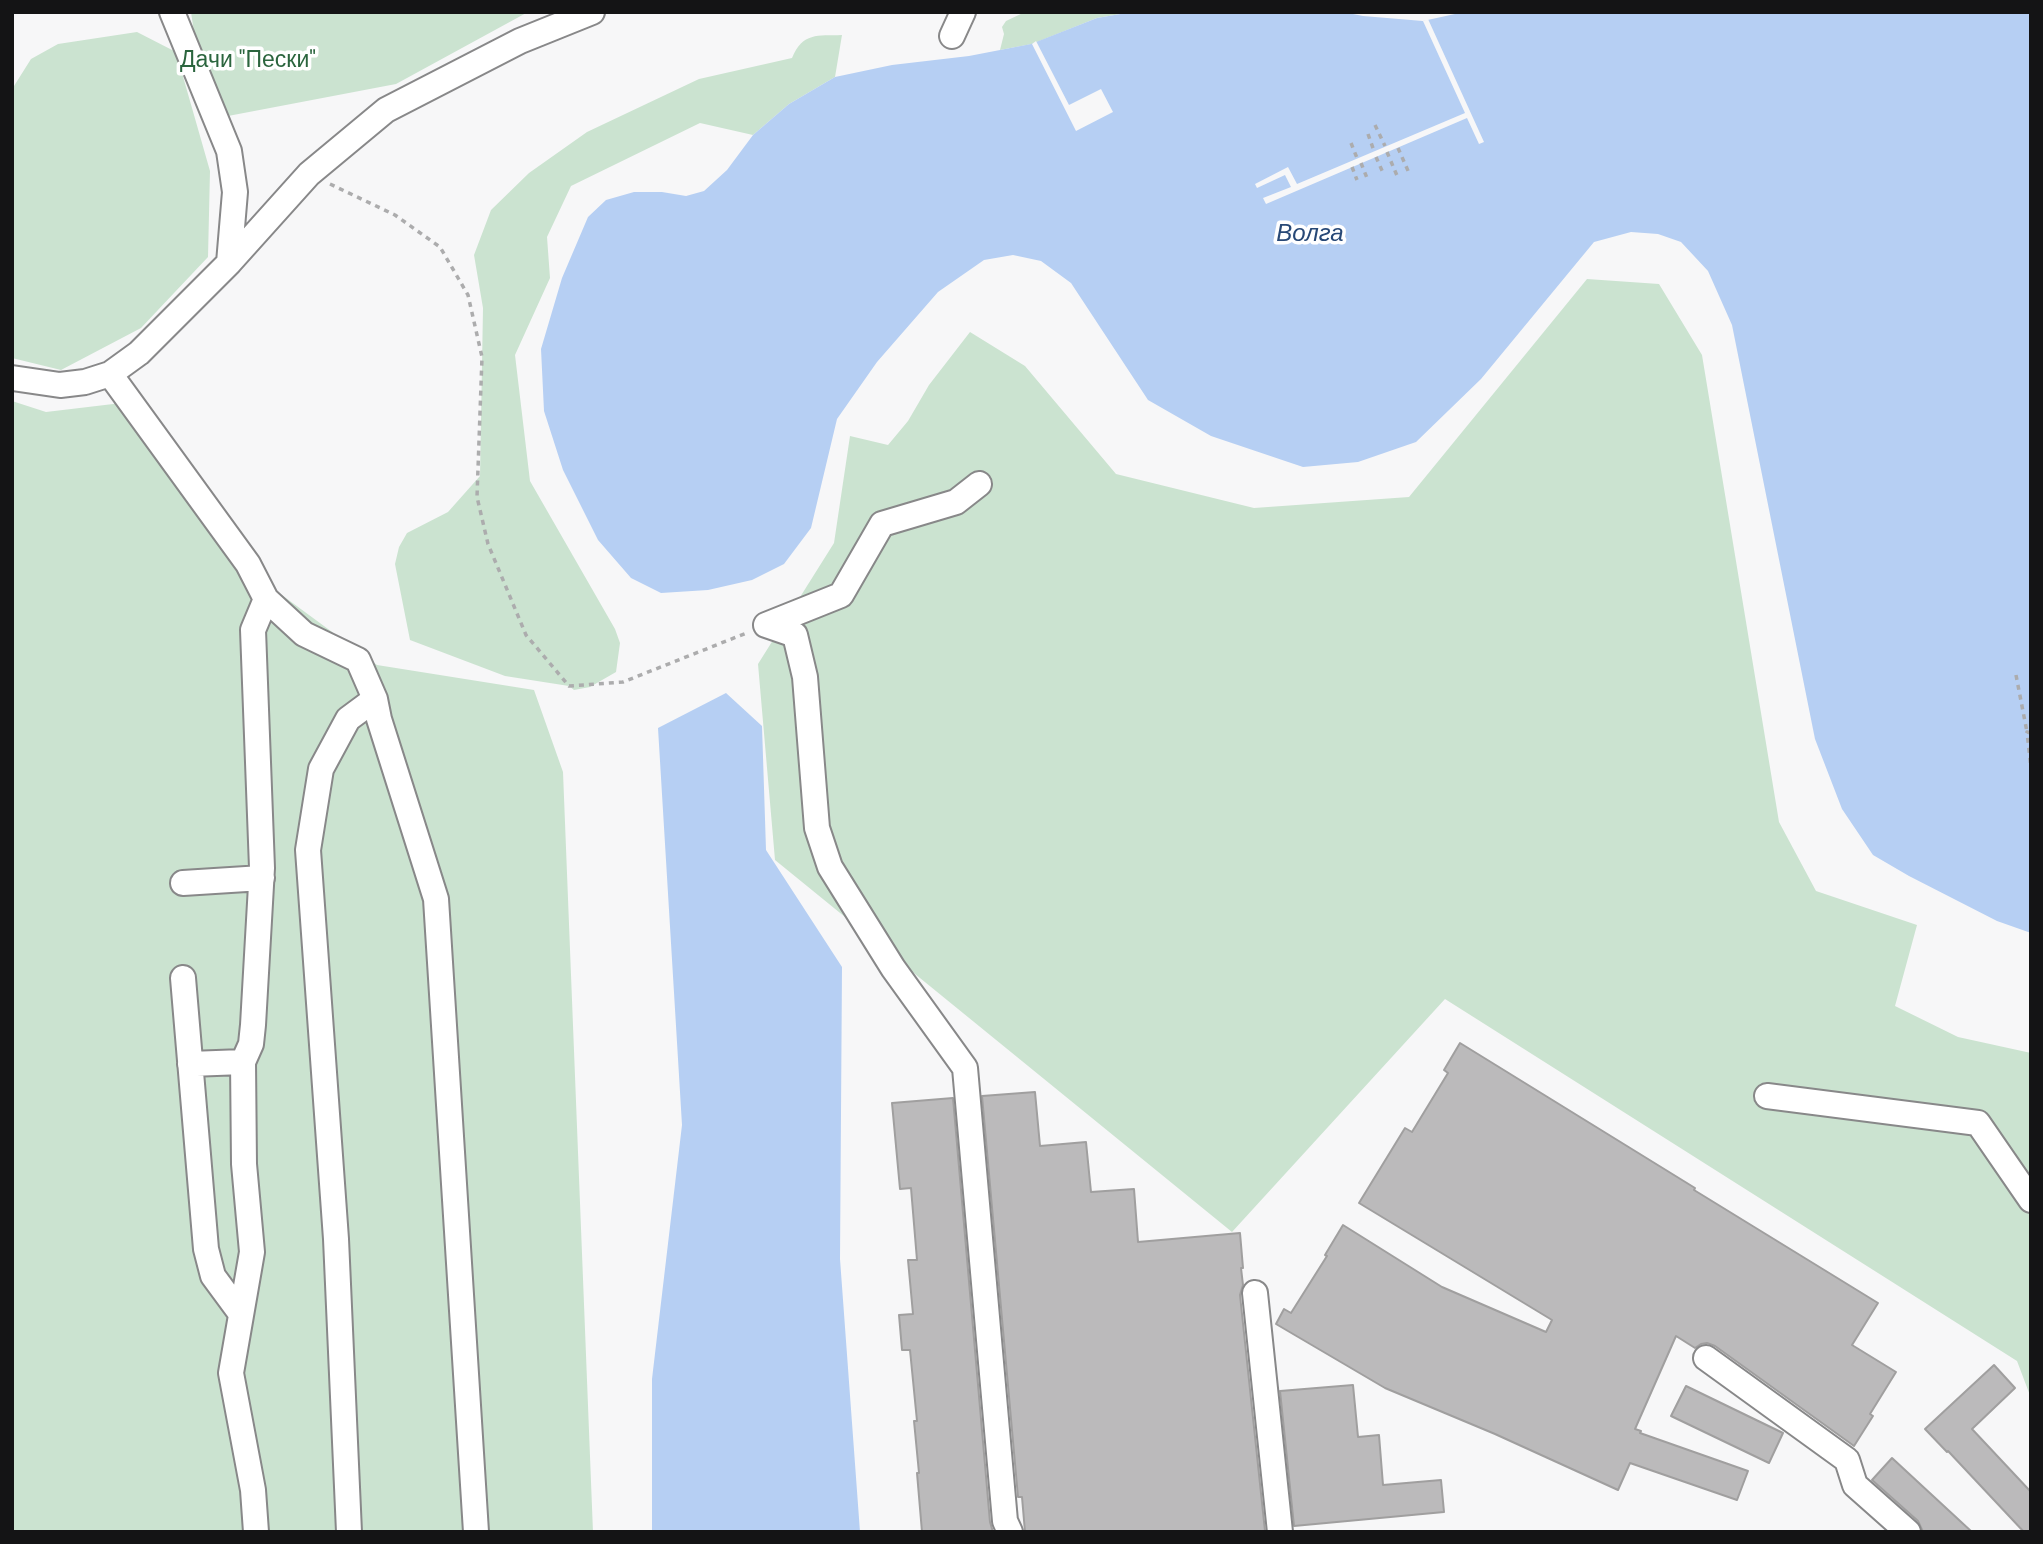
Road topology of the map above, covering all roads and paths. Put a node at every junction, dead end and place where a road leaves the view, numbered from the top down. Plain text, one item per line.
1 (172, 12) edge
2 (593, 12) edge
3 (963, 12) edge
4 (952, 36) dead end
5 (1375, 125) dead end
6 (1368, 134) dead end
7 (1351, 143) dead end
8 (1385, 146) dead end
9 (1398, 148) dead end
10 (1374, 151) dead end
11 (1387, 152) dead end
12 (1376, 157) dead end
13 (1357, 158) dead end
14 (1361, 163) dead end
15 (1352, 167) dead end
16 (1409, 173) dead end
17 (309, 174) junction
18 (1384, 175) dead end
19 (1367, 178) dead end
20 (1398, 178) dead end
21 (1357, 180) dead end
22 (229, 263) junction
23 (110, 374) junction
24 (12, 378) edge
25 (979, 484) dead end
26 (266, 598) junction
27 (766, 625) junction
28 (2015, 675) dead end
29 (375, 699) junction
30 (2029, 733) edge
31 (2031, 768) edge
32 (262, 878) junction
33 (183, 883) dead end
34 (183, 978) dead end
35 (243, 1062) junction
36 (190, 1064) junction
37 (1767, 1096) dead end
38 (2031, 1200) edge
39 (1255, 1293) dead end
40 (241, 1314) junction
41 (1706, 1358) dead end
42 (256, 1532) edge
43 (349, 1532) edge
44 (476, 1532) edge
45 (1010, 1532) edge
46 (1280, 1532) edge
47 (1908, 1532) edge

1 - 22 street
2 - 17 street
3 - 4 street
5 - 8 path
6 - 10 path
7 - 13 path
9 - 16 path
11 - 20 path
12 - 18 path
14 - 19 path
15 - 21 path
17 - 22 street
17 - 27 path
22 - 23 street
23 - 24 street
23 - 26 street
25 - 27 street
26 - 29 street
26 - 32 street
27 - 45 street
28 - 30 path
29 - 43 street
29 - 44 street
30 - 31 path
32 - 33 street
32 - 35 street
34 - 36 street
35 - 36 street
35 - 40 street
36 - 40 street
37 - 38 street
39 - 46 street
40 - 42 street
41 - 47 street

